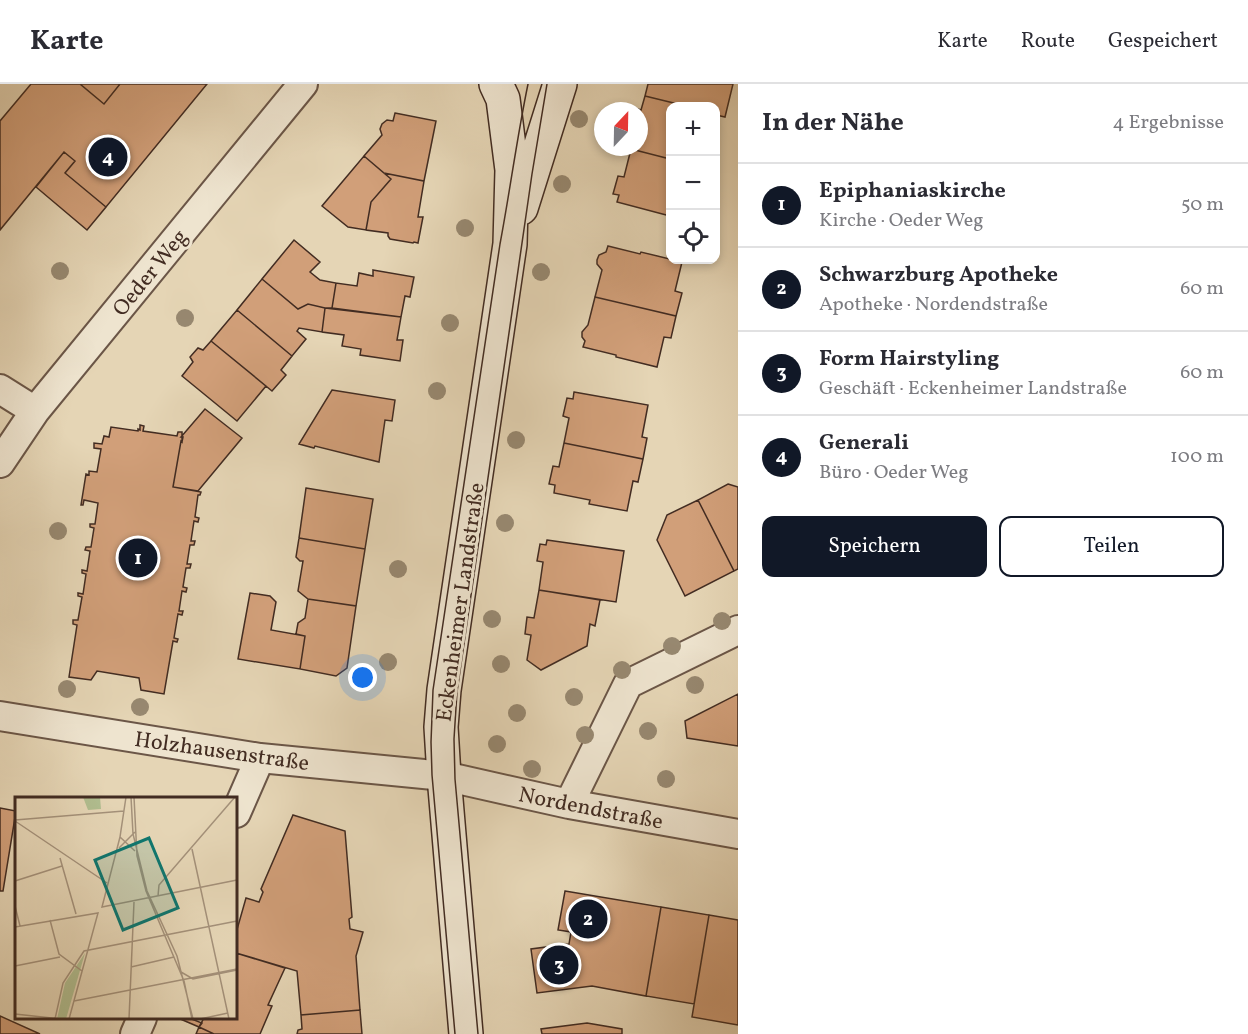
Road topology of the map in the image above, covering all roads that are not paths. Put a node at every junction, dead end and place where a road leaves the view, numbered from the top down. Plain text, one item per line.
1 (303, 84) edge
2 (496, 84) edge
3 (560, 84) edge
4 (510, 244) junction
5 (0, 389) edge
6 (35, 411) junction
7 (0, 463) edge
8 (738, 630) edge
9 (0, 716) edge
10 (260, 758) junction
11 (444, 776) junction
12 (569, 804) junction
13 (237, 811) edge
14 (738, 834) edge
15 (141, 1019) edge
16 (135, 1034) edge
17 (466, 1034) edge

1 - 6 street, Oeder Weg
2 - 4 main road, Eckenheimer Landstraße
3 - 4 main road, Eckenheimer Landstraße
4 - 11 main road, Eckenheimer Landstraße
5 - 6 street
6 - 7 street, Oeder Weg
8 - 12 street
9 - 10 street, Holzhausenstraße
10 - 11 street, Holzhausenstraße
10 - 13 street
11 - 12 street, Nordendstraße
11 - 17 main road, Eckenheimer Landstraße
12 - 14 street, Nordendstraße
15 - 16 street

